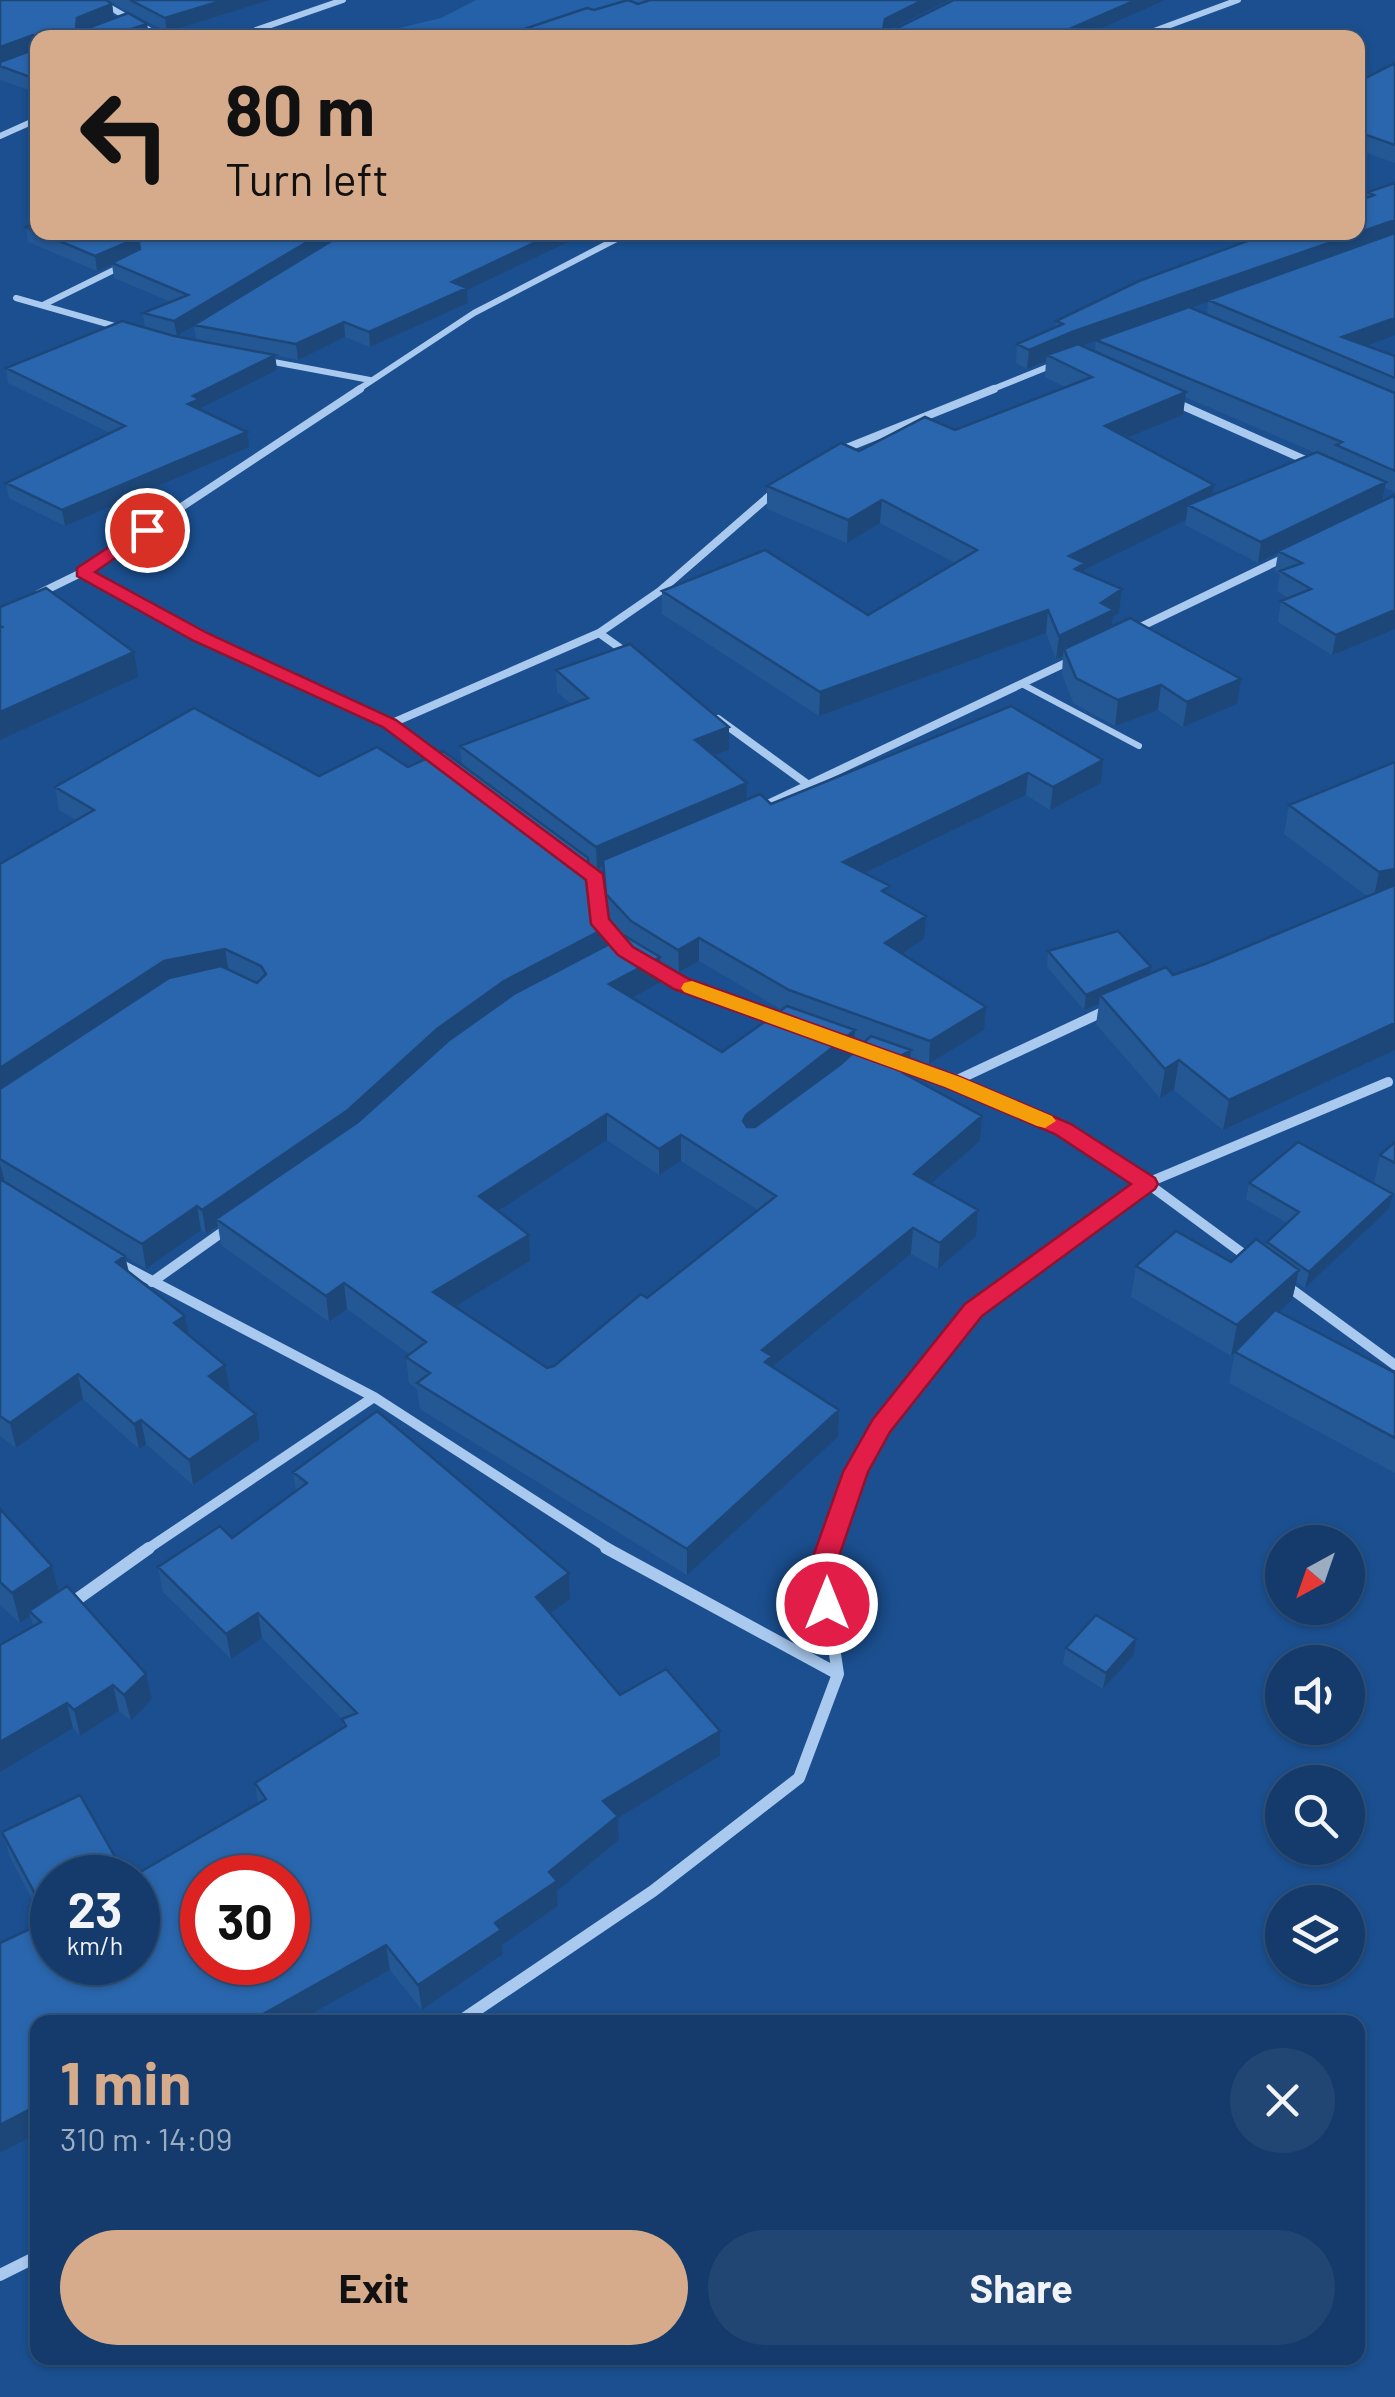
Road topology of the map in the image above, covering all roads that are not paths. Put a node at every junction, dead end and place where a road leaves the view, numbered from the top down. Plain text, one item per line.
1 (98, 0) edge
2 (342, 0) edge
3 (1238, 0) edge
4 (130, 19) junction
5 (114, 25) edge
6 (149, 30) edge
7 (256, 30) edge
8 (1157, 30) edge
9 (30, 123) edge
10 (0, 136) edge
11 (615, 240) edge
12 (137, 259) edge
13 (16, 298) dead end
14 (42, 306) junction
15 (140, 334) edge
16 (1072, 357) edge
17 (255, 358) edge
18 (370, 380) junction
19 (1162, 396) edge
20 (830, 456) edge
21 (1323, 468) edge
22 (788, 480) edge
23 (1288, 556) edge
24 (83, 572) junction
25 (33, 596) edge
26 (599, 633) junction
27 (1128, 633) edge
28 (1093, 650) edge
29 (644, 666) edge
30 (1022, 684) junction
31 (704, 709) edge
32 (390, 724) junction
33 (1139, 746) dead end
34 (453, 771) edge
35 (810, 786) junction
36 (756, 809) edge
37 (564, 854) edge
38 (614, 870) edge
39 (596, 878) junction
40 (626, 951) junction
41 (609, 960) edge
42 (1115, 1006) edge
43 (794, 1025) edge
44 (886, 1058) edge
45 (953, 1082) junction
46 (1388, 1082) dead end
47 (1147, 1184) junction
48 (240, 1220) edge
49 (100, 1252) edge
50 (152, 1282) junction
51 (1395, 1365) edge
52 (374, 1398) junction
53 (58, 1612) edge
54 (838, 1674) junction
55 (468, 2015) edge
56 (30, 2260) edge
57 (0, 2274) edge

1 - 4 street
2 - 7 street
3 - 8 street
4 - 5 street
4 - 6 street
9 - 10 street
11 - 18 street
12 - 14 street
13 - 14 street
14 - 15 street
16 - 20 street
17 - 18 street
18 - 24 street
19 - 21 street
22 - 26 street
23 - 27 street
24 - 25 street
24 - 32 street
26 - 29 street
26 - 32 street
28 - 30 street
30 - 33 lane
30 - 35 street
31 - 35 street
32 - 34 street
35 - 36 street
37 - 39 street
38 - 39 street
39 - 40 street
40 - 41 street
40 - 43 street
42 - 45 street
44 - 45 street
45 - 47 street
46 - 47 street
47 - 51 street
47 - 54 street
48 - 50 street
49 - 50 street
50 - 52 street
52 - 53 street
52 - 54 street
54 - 55 street
56 - 57 street

